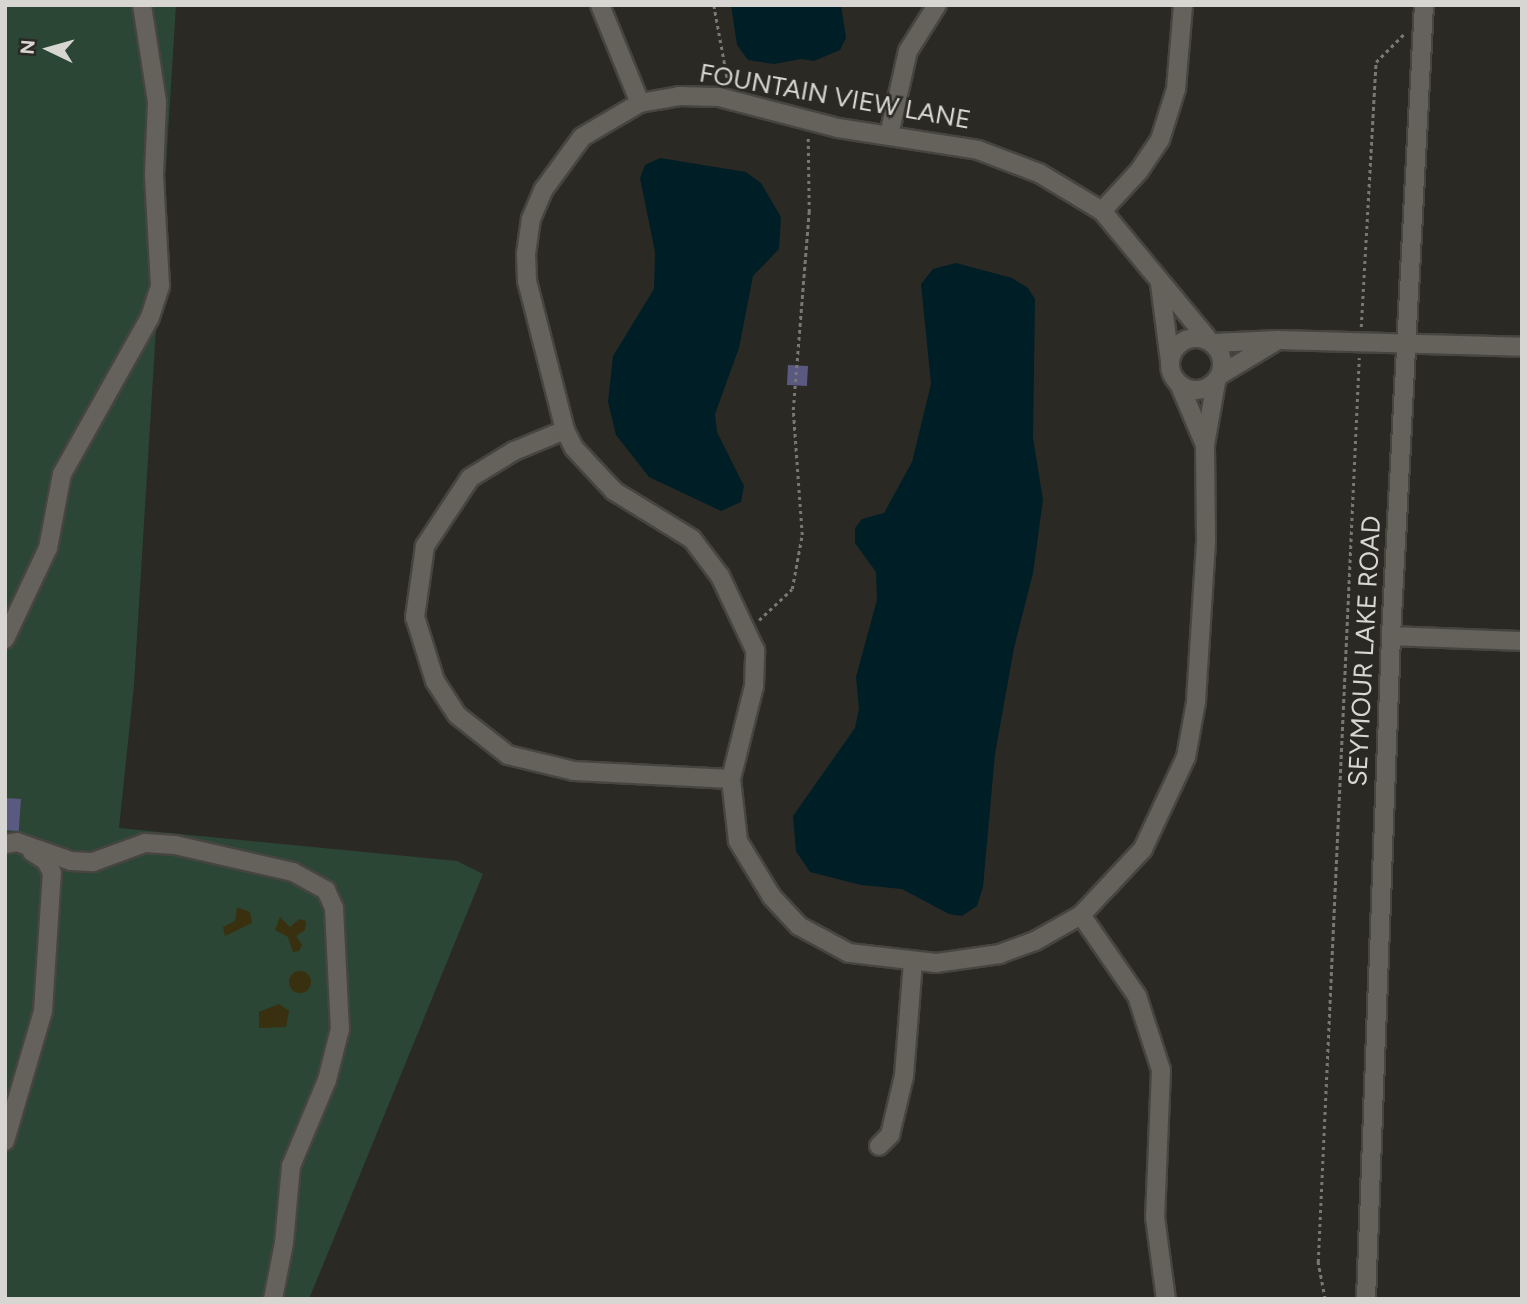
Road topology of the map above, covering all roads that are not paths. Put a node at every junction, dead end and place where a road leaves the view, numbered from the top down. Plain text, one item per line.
1 (142, 5) edge
2 (600, 5) edge
3 (937, 5) edge
4 (1183, 5) edge
5 (1424, 5) edge
6 (640, 103) junction
7 (889, 135) junction
8 (1102, 211) junction
9 (1160, 284) junction
10 (1278, 340) junction
11 (1210, 341) junction
12 (1406, 342) junction
13 (1522, 346) edge
14 (1170, 361) junction
15 (1218, 379) junction
16 (1180, 386) junction
17 (565, 430) junction
18 (1205, 445) junction
19 (1391, 636) junction
20 (5, 639) edge
21 (1522, 641) edge
22 (731, 779) junction
23 (5, 846) edge
24 (1080, 915) junction
25 (913, 962) junction
26 (5, 1140) edge
27 (879, 1146) dead end
28 (273, 1299) edge
29 (1166, 1299) edge
30 (1366, 1299) edge

1 - 20 street
2 - 6 street
3 - 7 street
4 - 8 street
5 - 12 street, SEYMOUR LAKE ROAD
6 - 7 street, FOUNTAIN VIEW LANE
6 - 17 street, FOUNTAIN VIEW LANE
7 - 8 street, FOUNTAIN VIEW LANE
8 - 9 street, FOUNTAIN VIEW LANE
9 - 11 street, FOUNTAIN VIEW LANE
9 - 14 street, FOUNTAIN VIEW LANE
10 - 11 street
10 - 12 street
10 - 15 street
11 - 14 street
11 - 15 street
12 - 13 street
12 - 19 street, SEYMOUR LAKE ROAD
14 - 16 street
15 - 16 street
15 - 18 street, FOUNTAIN VIEW LANE
16 - 18 street, FOUNTAIN VIEW LANE
17 - 22 street, FOUNTAIN VIEW LANE
17 - 22 street
18 - 24 street, FOUNTAIN VIEW LANE
19 - 21 street
19 - 30 street, SEYMOUR LAKE ROAD
22 - 25 street, FOUNTAIN VIEW LANE
23 - 26 street
23 - 28 street
24 - 25 street, FOUNTAIN VIEW LANE
24 - 29 street
25 - 27 street

